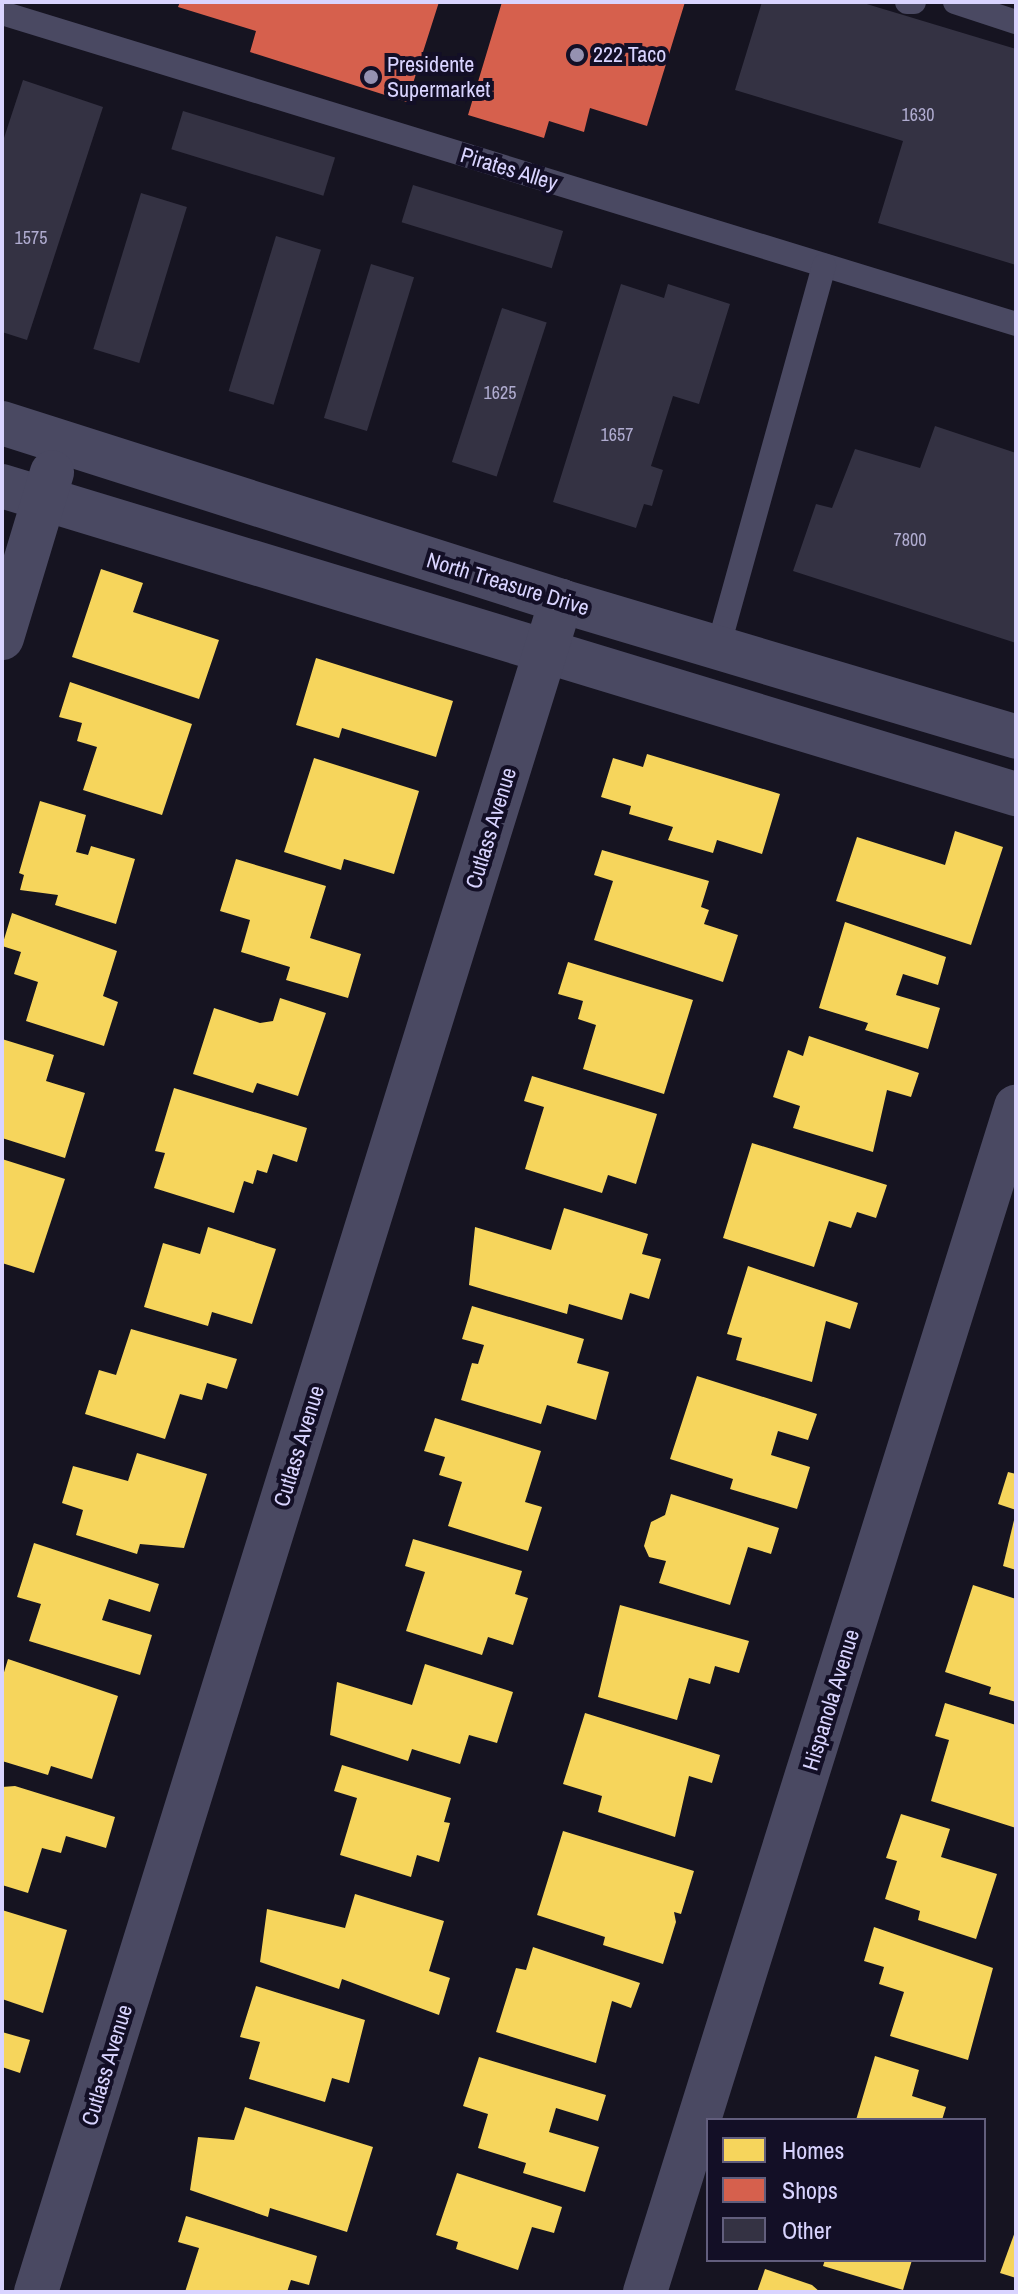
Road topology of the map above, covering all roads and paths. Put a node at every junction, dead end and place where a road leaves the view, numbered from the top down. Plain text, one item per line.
1 (907, 2) edge
2 (914, 2) edge
3 (955, 2) edge
4 (2, 13) edge
5 (1016, 22) edge
6 (824, 265) junction
7 (1016, 324) edge
8 (2, 423) edge
9 (61, 442) junction
10 (2, 486) edge
11 (44, 499) junction
12 (561, 601) junction
13 (2, 638) edge
14 (718, 648) junction
15 (546, 651) junction
16 (1016, 737) edge
17 (1016, 794) edge
18 (1016, 1107) edge
19 (36, 2292) edge
20 (645, 2292) edge

1 - 2 lane
3 - 5 lane
4 - 6 lane, Pirates Alley
6 - 7 lane, Pirates Alley
6 - 14 lane
8 - 9 street, North Treasure Drive
9 - 11 street
9 - 12 street, North Treasure Drive
10 - 11 street
11 - 13 street
11 - 15 street
12 - 14 street, North Treasure Drive
12 - 15 street, Cutlass Avenue
14 - 16 street, North Treasure Drive
15 - 17 street
15 - 19 street, Cutlass Avenue
18 - 20 street, Hispanola Avenue

